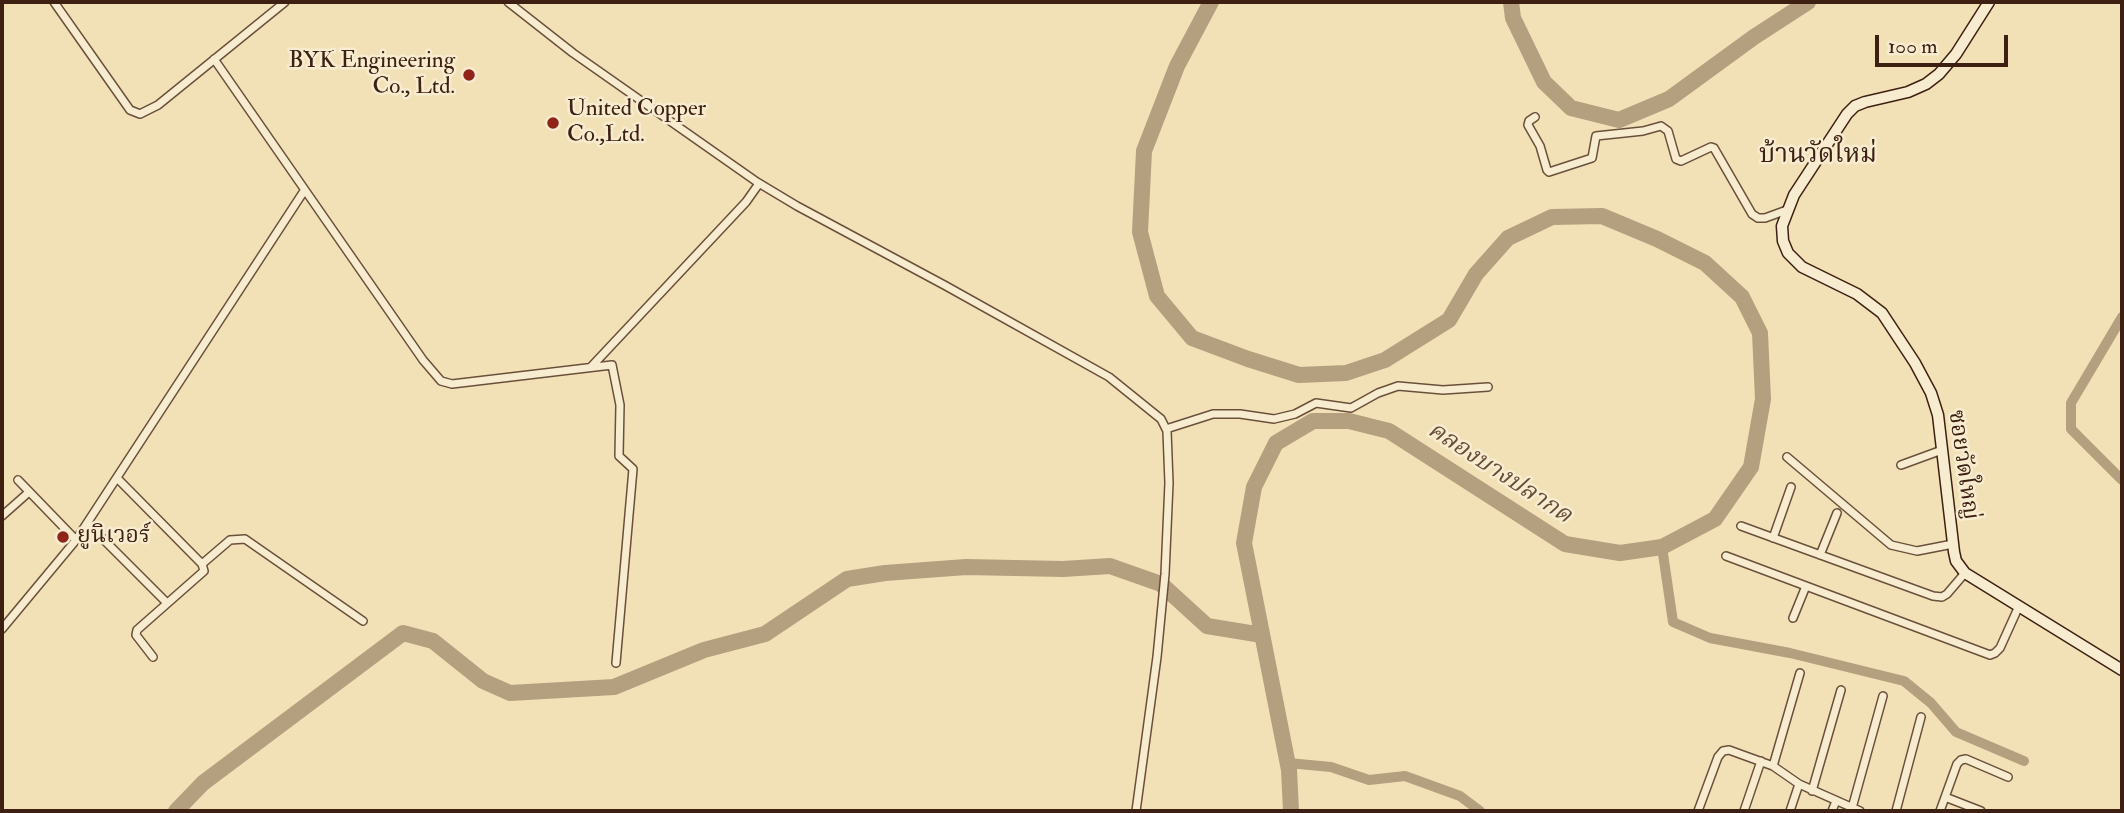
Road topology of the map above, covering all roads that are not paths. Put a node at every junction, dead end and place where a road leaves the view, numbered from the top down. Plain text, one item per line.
1 (54, 2) edge
2 (285, 2) edge
3 (508, 2) edge
4 (1989, 2) edge
5 (214, 59) junction
6 (1535, 117) dead end
7 (757, 182) junction
8 (304, 191) junction
9 (1787, 210) junction
10 (591, 368) junction
11 (1488, 387) dead end
12 (1166, 429) junction
13 (1942, 450) junction
14 (1787, 457) dead end
15 (1901, 465) dead end
16 (117, 478) junction
17 (18, 480) dead end
18 (1791, 487) dead end
19 (29, 492) junction
20 (1837, 513) dead end
21 (2, 516) edge
22 (87, 523) junction
23 (1741, 526) dead end
24 (1773, 538) junction
25 (76, 540) junction
26 (1953, 544) junction
27 (1820, 555) junction
28 (1726, 556) dead end
29 (202, 564) junction
30 (1965, 573) junction
31 (1806, 586) junction
32 (166, 603) junction
33 (2019, 606) junction
34 (1793, 618) dead end
35 (363, 621) dead end
36 (2, 629) edge
37 (153, 657) dead end
38 (616, 663) dead end
39 (2122, 670) edge
40 (1800, 673) dead end
41 (1841, 690) dead end
42 (1883, 696) dead end
43 (1921, 718) dead end
44 (1761, 761) junction
45 (1773, 766) junction
46 (2008, 777) dead end
47 (1799, 784) junction
48 (1812, 791) junction
49 (1945, 797) junction
50 (1836, 801) junction
51 (1856, 810) edge
52 (1136, 811) edge
53 (1698, 811) edge
54 (1744, 811) edge
55 (1790, 811) edge
56 (1832, 811) edge
57 (1896, 811) edge
58 (1940, 811) edge
59 (1981, 811) edge

1 - 5 street
2 - 5 street
3 - 7 street
4 - 9 street, ซอยวัดใหญ่
5 - 8 street
6 - 9 street
7 - 10 street
7 - 12 street
8 - 10 street
8 - 16 street
9 - 13 street, ซอยวัดใหญ่
10 - 38 street
11 - 12 street
12 - 52 street
13 - 15 street
13 - 26 street, ซอยวัดใหญ่
14 - 26 street
16 - 22 street
16 - 29 street
17 - 19 street
18 - 24 street
19 - 21 street
19 - 25 street
20 - 27 street
22 - 25 street
22 - 32 street
23 - 24 street
24 - 27 street
25 - 36 street
26 - 30 street, ซอยวัดใหญ่
27 - 30 street
28 - 31 street
29 - 32 street
29 - 35 street
30 - 33 street
31 - 33 street
31 - 34 street
32 - 37 street
33 - 39 street
40 - 45 street
41 - 48 street
42 - 51 street
43 - 57 street
44 - 45 street
44 - 53 street
44 - 54 street
45 - 47 street
46 - 49 street
47 - 48 street
47 - 55 street
48 - 50 street
49 - 58 street
49 - 59 street
50 - 51 street
50 - 56 street

